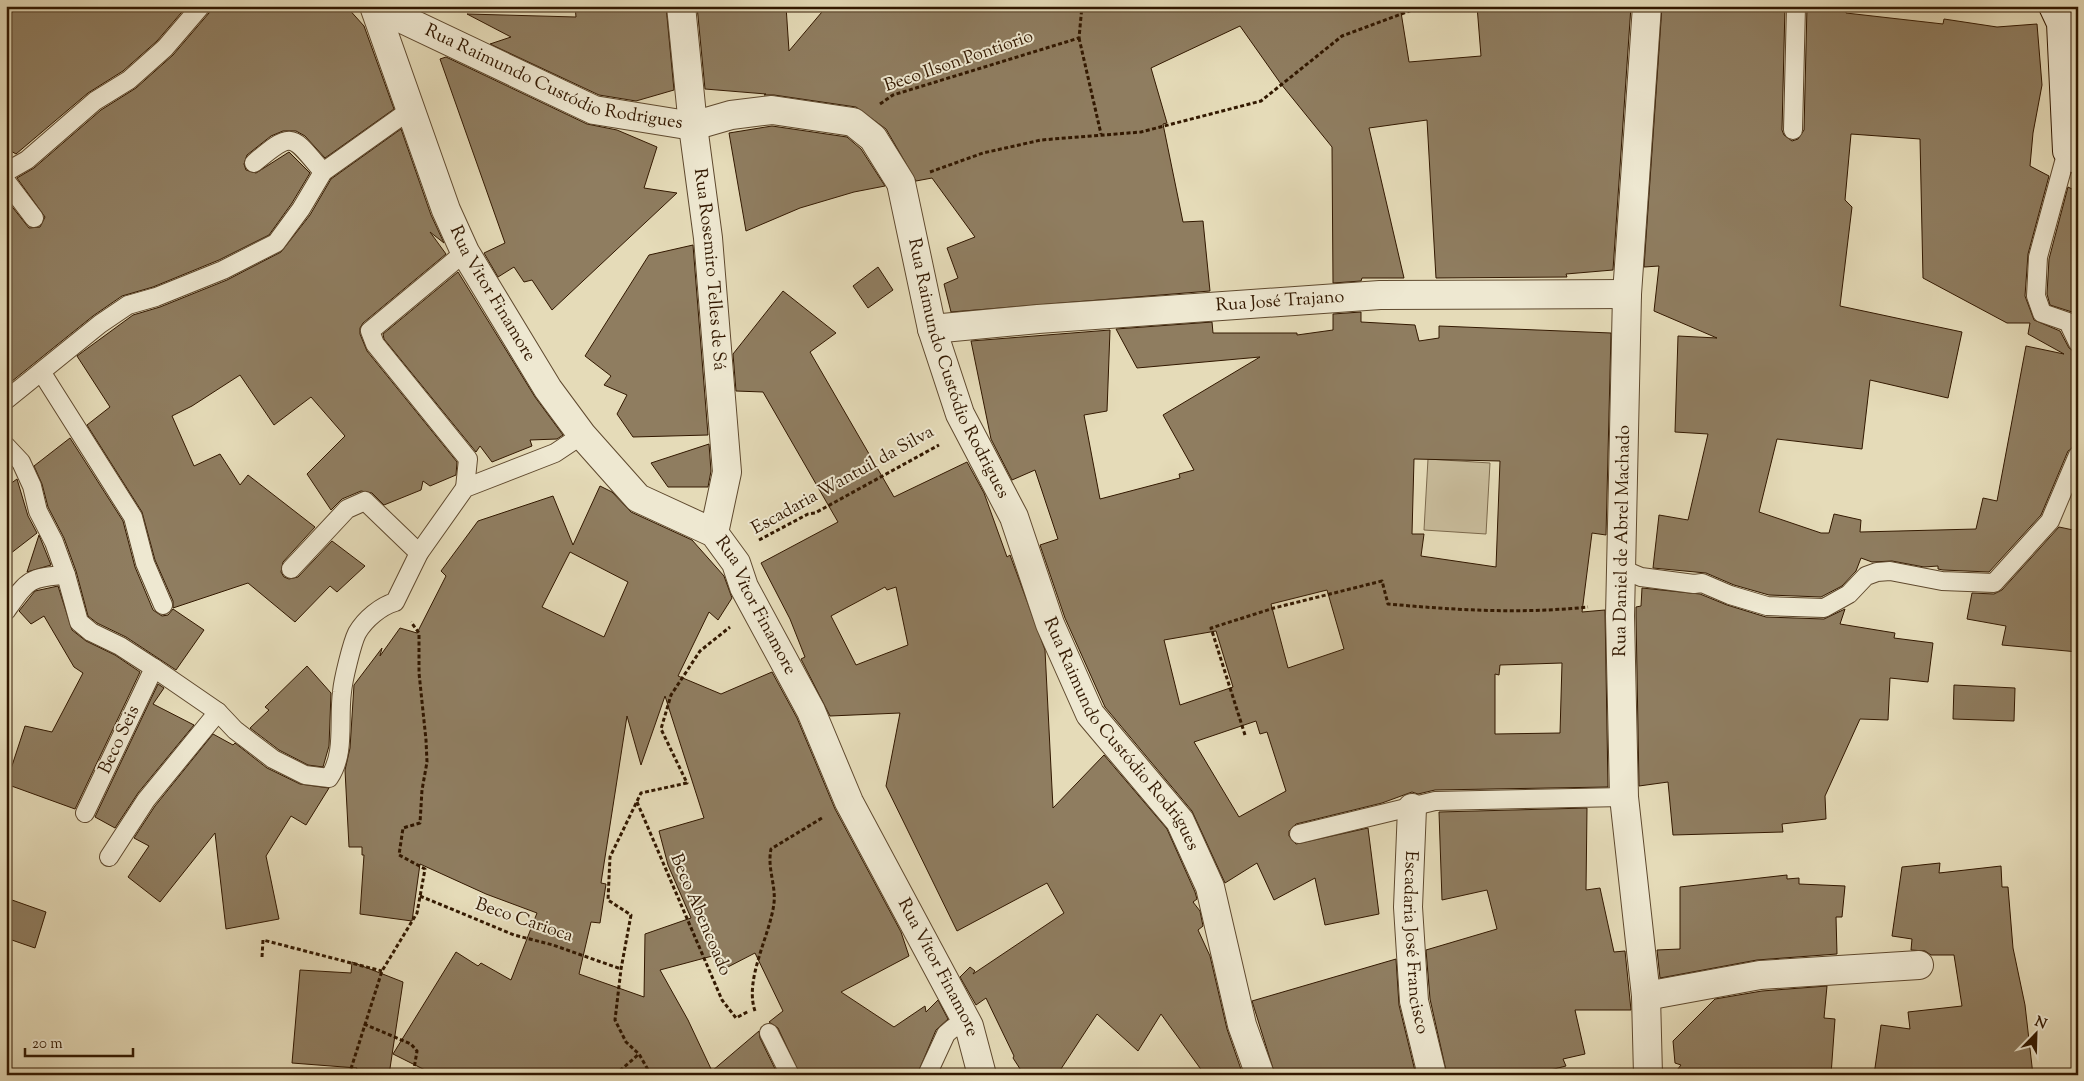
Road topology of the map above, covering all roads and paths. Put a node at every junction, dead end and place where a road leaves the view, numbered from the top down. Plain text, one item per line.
1 (201, 6) edge
2 (374, 6) edge
3 (681, 6) edge
4 (1082, 6) edge
5 (1423, 6) edge
6 (1647, 6) edge
7 (1796, 6) edge
8 (2053, 6) edge
9 (1079, 38) junction
10 (410, 110) junction
11 (853, 122) junction
12 (693, 126) junction
13 (1794, 130) dead end
14 (1101, 134) junction
15 (2072, 155) edge
16 (254, 163) dead end
17 (6, 172) edge
18 (323, 172) junction
19 (6, 181) edge
20 (901, 183) junction
21 (34, 218) dead end
22 (465, 252) junction
23 (1627, 294) junction
24 (932, 329) junction
25 (2078, 343) edge
26 (42, 373) junction
27 (6, 400) edge
28 (969, 429) junction
29 (582, 435) junction
30 (6, 446) edge
31 (2078, 455) edge
32 (464, 488) junction
33 (714, 533) junction
34 (419, 553) junction
35 (736, 563) junction
36 (291, 569) dead end
37 (1622, 569) junction
38 (66, 575) junction
39 (750, 594) junction
40 (1621, 600) junction
41 (395, 602) junction
42 (163, 605) dead end
43 (6, 611) edge
44 (154, 668) junction
45 (218, 712) junction
46 (1245, 736) dead end
47 (1624, 797) junction
48 (636, 801) junction
49 (849, 802) junction
50 (1412, 808) junction
51 (85, 813) dead end
52 (1299, 834) dead end
53 (109, 857) dead end
54 (420, 896) junction
55 (262, 957) dead end
56 (1919, 965) dead end
57 (621, 968) junction
58 (382, 971) junction
59 (1646, 996) junction
60 (754, 1009) junction
61 (364, 1024) junction
62 (969, 1026) junction
63 (768, 1032) joint
64 (639, 1054) junction
65 (349, 1075) edge
66 (413, 1075) edge
67 (615, 1075) edge
68 (651, 1075) edge
69 (790, 1075) edge
70 (927, 1075) edge
71 (982, 1075) edge
72 (1260, 1075) edge
73 (1432, 1075) edge
74 (1648, 1075) edge

1 - 17 lane
2 - 10 street, Rua Vitor Finamore
2 - 12 street, Rua Raimundo Custódio Rodrigues
3 - 12 street, Rua Rosemiro Telles de Sá
4 - 9 path
5 - 14 path
6 - 23 street, Rua Daniel de Abrel Machado
7 - 13 lane
8 - 15 street
9 - 11 path, Beco Ilson Pontiorio
9 - 14 path
10 - 18 lane
10 - 22 street, Rua Vitor Finamore
11 - 12 street, Rua Raimundo Custódio Rodrigues
11 - 20 street, Rua Raimundo Custódio Rodrigues
12 - 33 street, Rua Rosemiro Telles de Sá
14 - 20 path
15 - 25 lane
16 - 18 lane
18 - 26 lane
19 - 21 lane
20 - 24 street, Rua Raimundo Custódio Rodrigues
22 - 29 street, Rua Vitor Finamore
22 - 32 lane
23 - 24 street, Rua José Trajano
23 - 37 street, Rua Daniel de Abrel Machado
24 - 28 street, Rua Raimundo Custódio Rodrigues
26 - 27 lane
26 - 42 lane
28 - 35 path, Escadaria Wantuil da Silva
28 - 72 street, Rua Raimundo Custódio Rodrigues
29 - 32 lane
29 - 33 street, Rua Vitor Finamore
30 - 38 lane
31 - 37 lane
32 - 34 lane
33 - 35 street, Rua Vitor Finamore
34 - 36 lane
34 - 41 lane
35 - 39 street, Rua Vitor Finamore
37 - 40 street, Rua Daniel de Abrel Machado
38 - 43 lane
38 - 44 lane
39 - 48 path
39 - 49 street, Rua Vitor Finamore
40 - 46 path
40 - 47 street, Rua Daniel de Abrel Machado
41 - 45 lane
41 - 54 path
44 - 45 lane
44 - 51 lane, Beco Seis
45 - 53 lane
47 - 50 lane
47 - 59 street, Rua Daniel de Abrel Machado
48 - 57 path
48 - 60 path, Beco Abencoado
49 - 60 path
49 - 62 street, Rua Vitor Finamore
50 - 52 lane
50 - 73 street, Escadaria José Francisco
54 - 57 path, Beco Carioca
54 - 58 path
55 - 58 path
56 - 59 street
57 - 64 path
58 - 61 path
59 - 74 street, Rua Daniel de Abrel Machado
60 - 63 path
61 - 65 path
61 - 66 path
62 - 70 lane
62 - 71 street, Rua Vitor Finamore
63 - 69 lane
64 - 67 path
64 - 68 path

